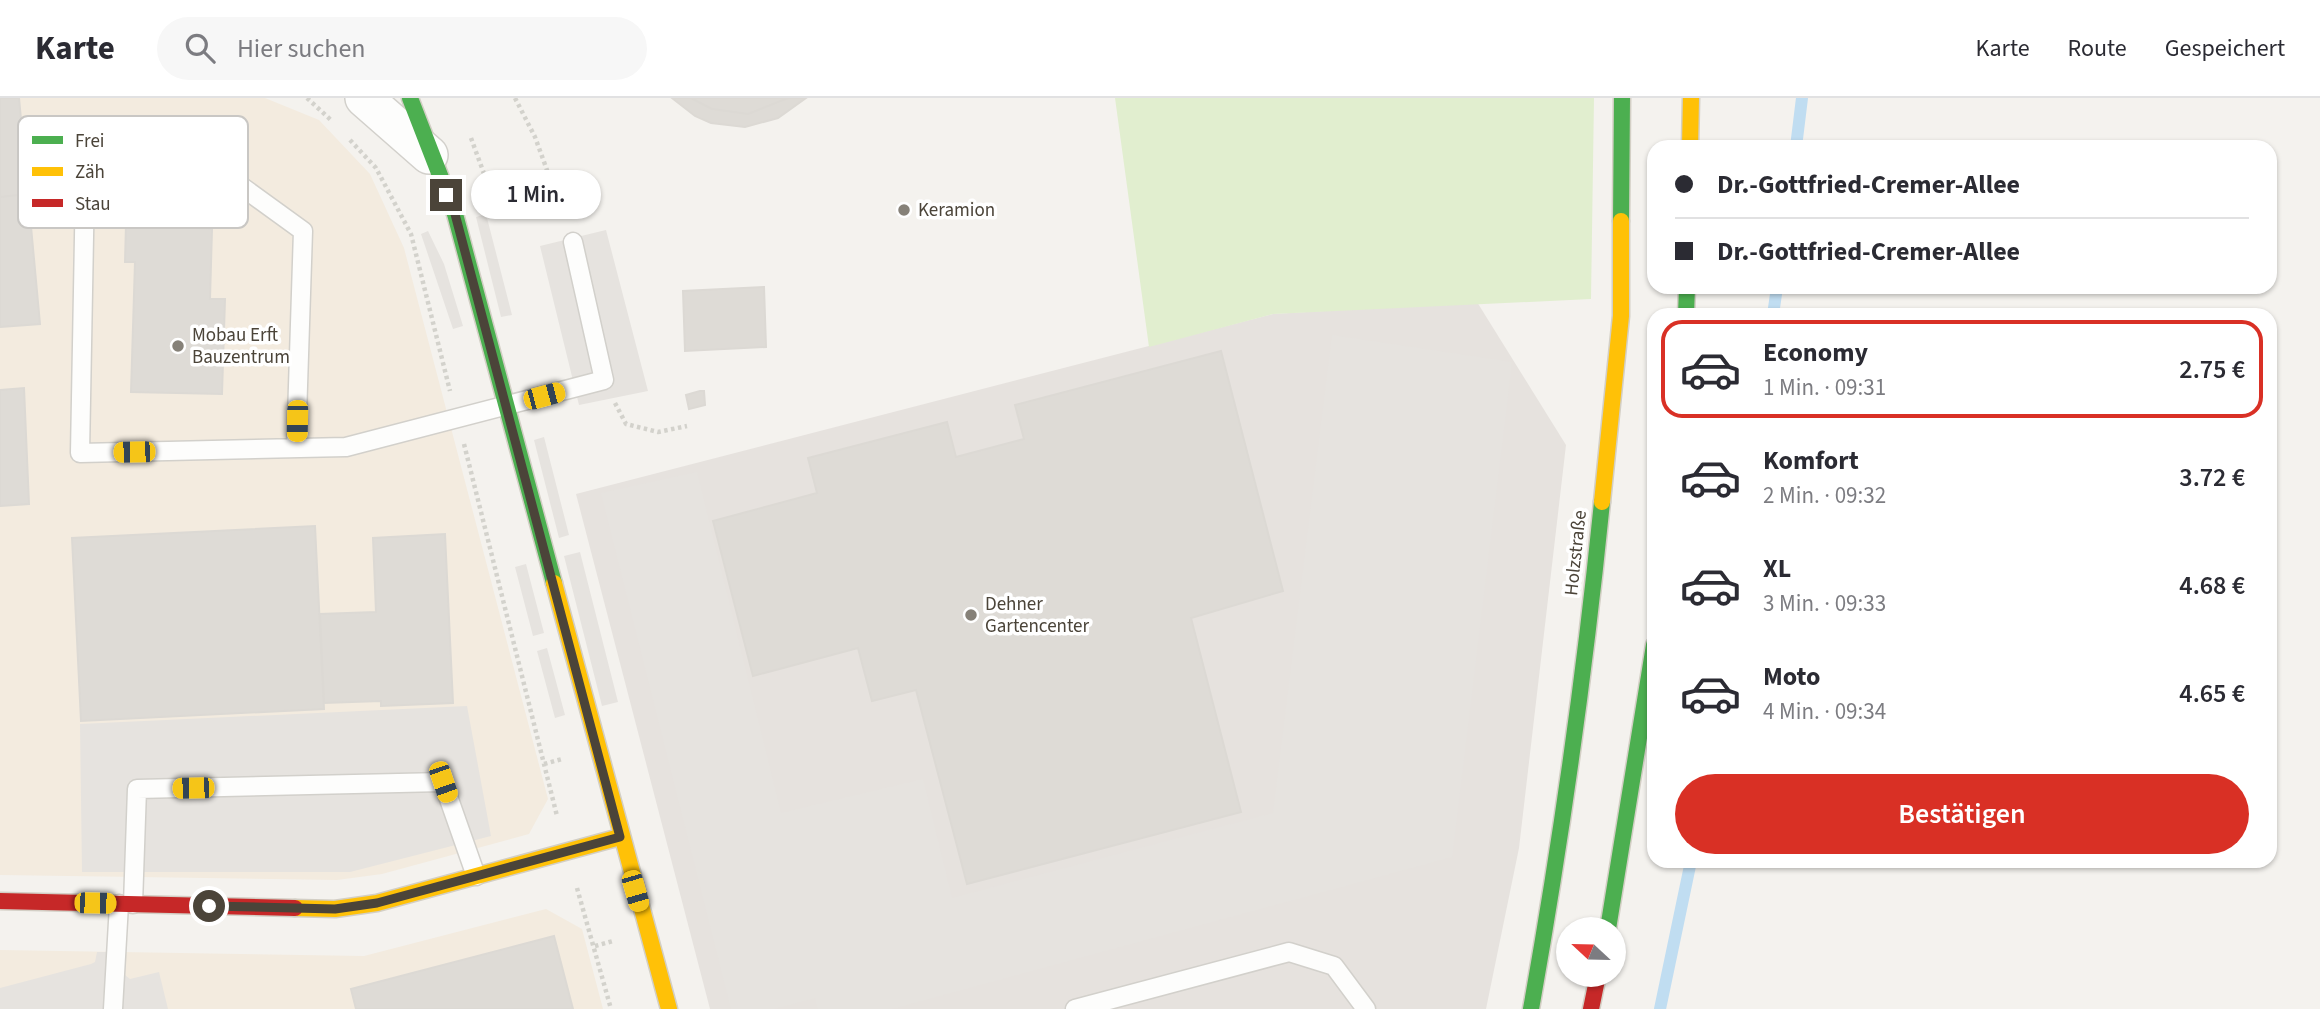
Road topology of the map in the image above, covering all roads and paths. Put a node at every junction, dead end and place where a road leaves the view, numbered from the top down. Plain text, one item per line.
1 (307, 98) edge
2 (364, 98) edge
3 (410, 98) edge
4 (515, 98) edge
5 (1622, 98) edge
6 (1690, 98) edge
7 (338, 128) dead end
8 (348, 138) dead end
9 (1690, 140) edge
10 (429, 155) junction
11 (248, 191) edge
12 (84, 228) edge
13 (573, 242) joint
14 (604, 380) junction
15 (506, 407) junction
16 (457, 419) junction
17 (687, 426) dead end
18 (296, 448) junction
19 (1647, 691) edge
20 (620, 837) junction
21 (566, 852) junction
22 (476, 876) junction
23 (0, 901) edge
24 (126, 904) junction
25 (1610, 917) edge
26 (1596, 987) edge
27 (113, 1009) edge
28 (611, 1009) edge
29 (668, 1009) edge
30 (1075, 1009) edge
31 (1366, 1009) edge
32 (1531, 1009) edge
33 (1591, 1009) edge

1 - 7 path
2 - 10 street
3 - 10 street
4 - 13 path
5 - 32 street, Holzstraße
6 - 9 street
8 - 16 path
10 - 15 street
11 - 18 lane
12 - 18 lane
13 - 14 lane
14 - 15 lane
14 - 17 path
15 - 16 lane
15 - 20 street
16 - 18 lane
16 - 21 path
19 - 25 street
20 - 21 street
20 - 29 street
21 - 22 street
21 - 28 path
22 - 24 street
22 - 24 lane
23 - 24 street
24 - 27 lane
26 - 33 street
30 - 31 lane

